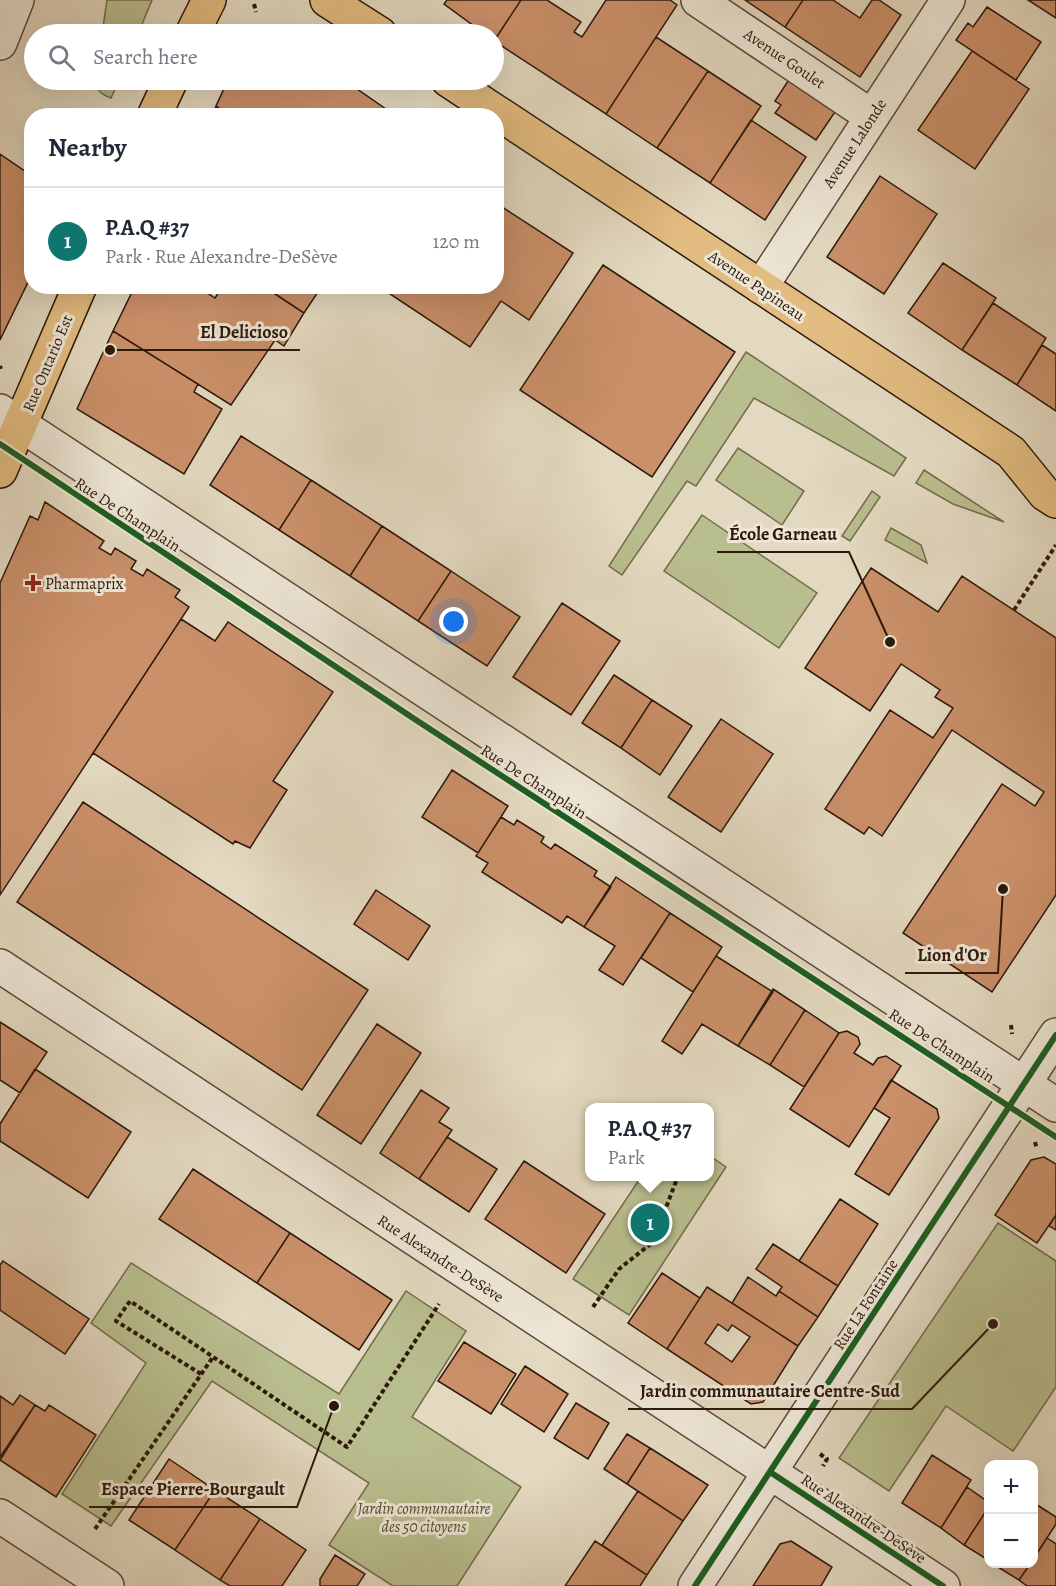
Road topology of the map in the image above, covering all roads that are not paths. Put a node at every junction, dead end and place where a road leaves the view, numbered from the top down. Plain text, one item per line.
1 (17, 0) edge
2 (209, 0) edge
3 (327, 0) edge
4 (698, 0) edge
5 (948, 0) edge
6 (197, 24) edge
7 (364, 24) edge
8 (0, 43) edge
9 (166, 90) edge
10 (463, 90) edge
11 (158, 108) edge
12 (490, 108) edge
13 (871, 116) junction
14 (504, 117) edge
15 (761, 287) junction
16 (76, 294) edge
17 (11, 418) edge
18 (1011, 452) junction
19 (1056, 467) edge
20 (0, 471) edge
21 (1056, 501) edge
22 (0, 966) edge
23 (1056, 1035) edge
24 (1025, 1084) junction
25 (1056, 1105) edge
26 (770, 1472) junction
27 (0, 1516) edge
28 (107, 1586) edge
29 (695, 1586) edge
30 (943, 1586) edge

1 - 8 street
2 - 6 main road
3 - 7 main road
4 - 13 street, Avenue Goulet
5 - 13 street, Avenue Lalonde
9 - 11 main road
10 - 12 main road, Avenue Papineau
13 - 15 street, Avenue Lalonde
14 - 15 main road, Avenue Papineau
15 - 18 main road, Avenue Papineau
16 - 17 main road, Rue Ontario Est
17 - 20 main road, Rue Ontario Est
17 - 24 street, Rue De Champlain
18 - 19 main road
18 - 21 main road, Avenue Papineau
22 - 26 street, Rue Alexandre-DeSève
23 - 24 street, Rue La Fontaine
24 - 25 street, Rue De Champlain
24 - 26 street, Rue La Fontaine
26 - 29 street, Rue La Fontaine
26 - 30 street, Rue Alexandre-DeSève
27 - 28 street

